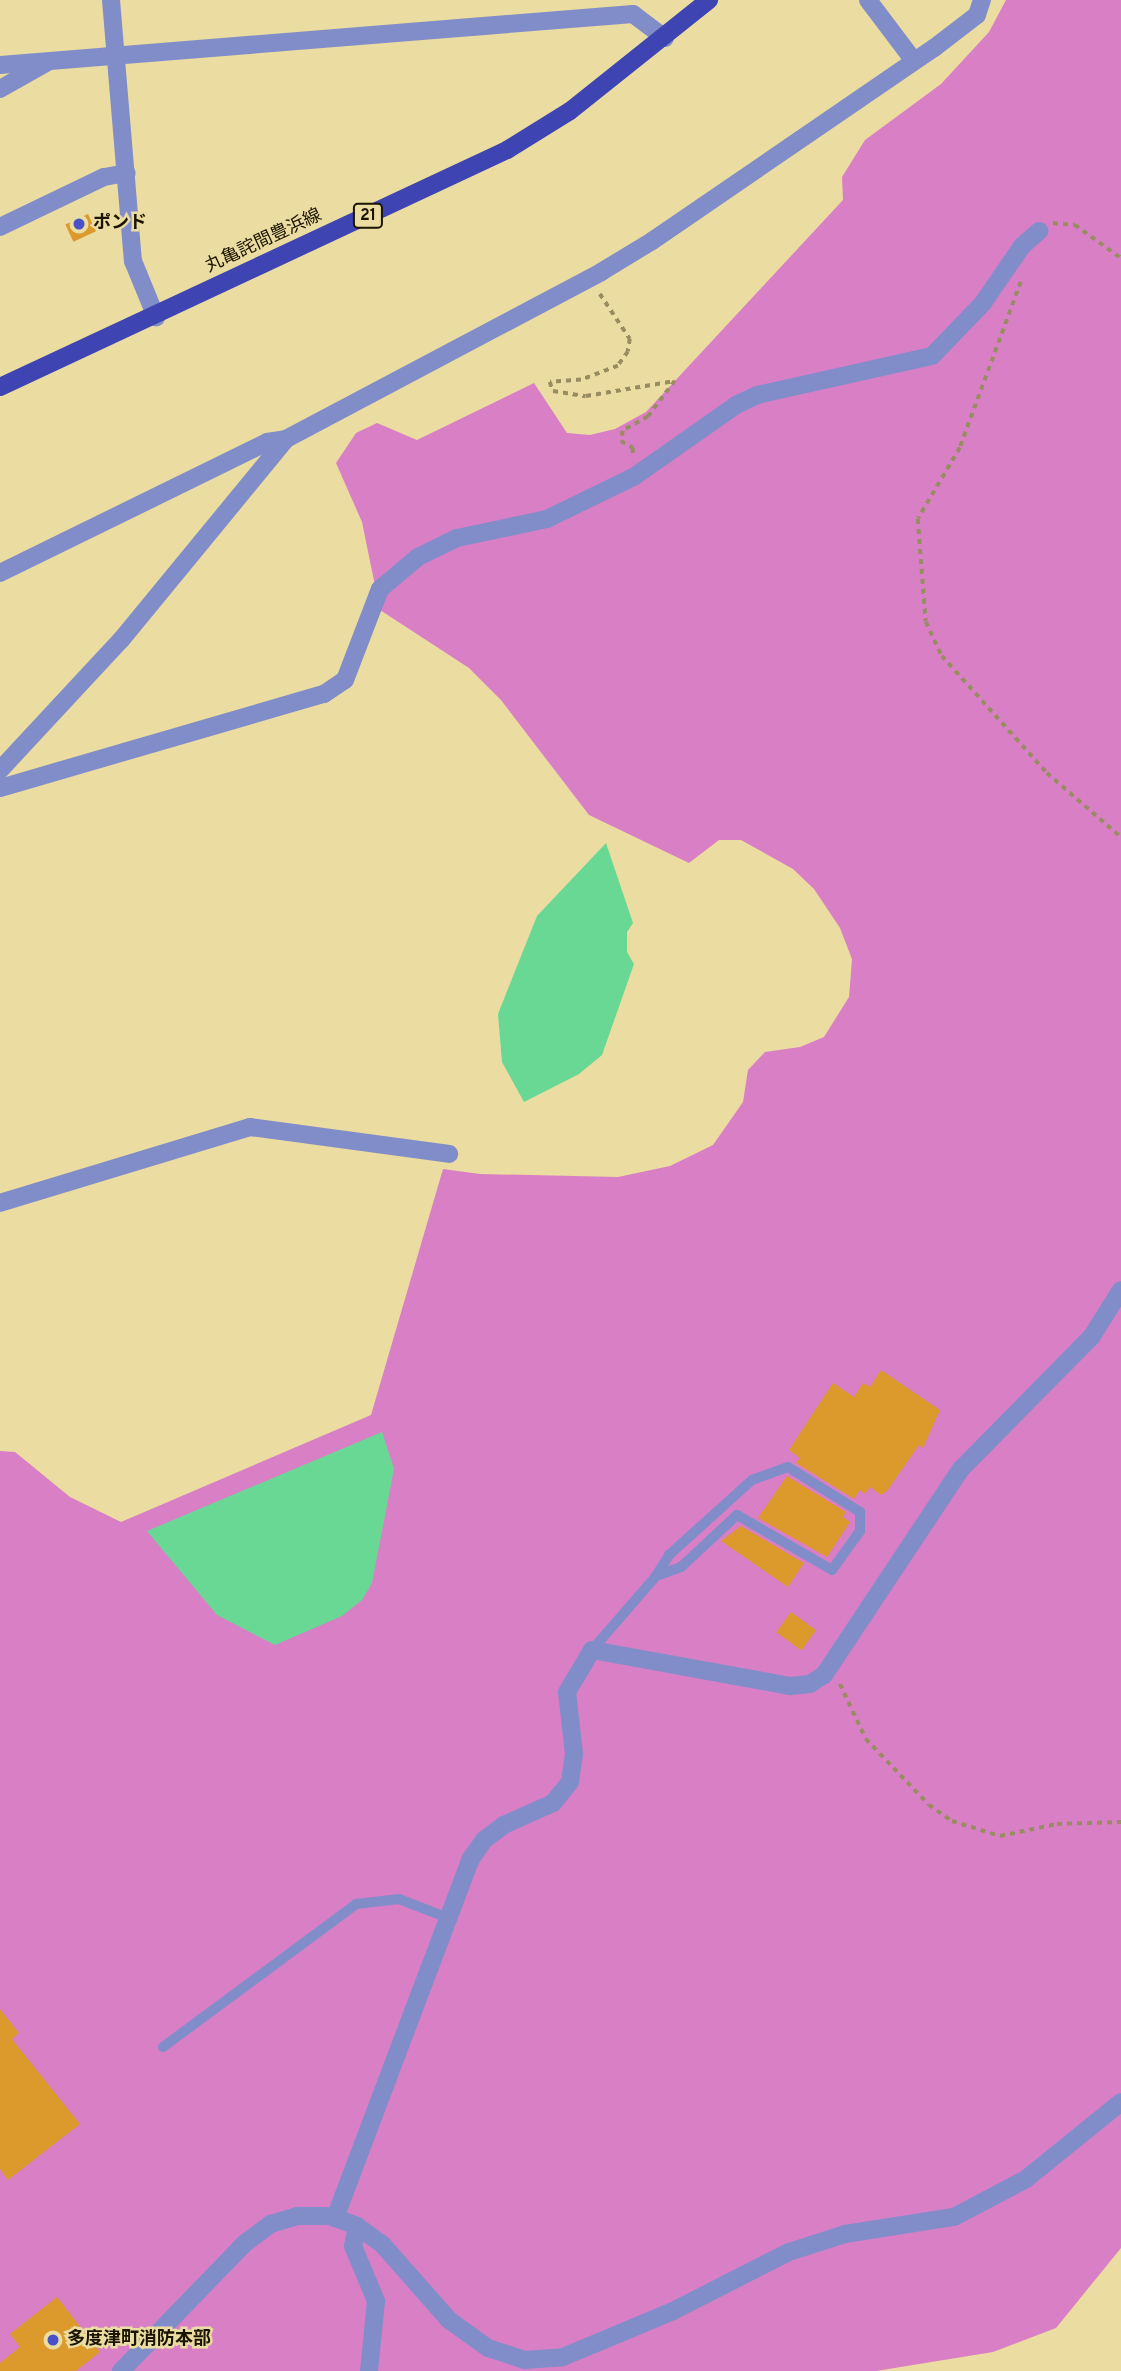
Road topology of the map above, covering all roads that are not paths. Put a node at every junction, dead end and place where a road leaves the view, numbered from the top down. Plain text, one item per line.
1 (111, 0) edge
2 (709, 0) edge
3 (868, 0) edge
4 (982, 0) edge
5 (665, 37) junction
6 (116, 56) junction
7 (48, 61) junction
8 (914, 61) junction
9 (0, 65) edge
10 (0, 89) edge
11 (127, 173) junction
12 (0, 227) edge
13 (1039, 231) road end
14 (156, 317) junction
15 (0, 387) edge
16 (286, 439) junction
17 (0, 573) edge
18 (0, 770) edge
19 (0, 788) edge
20 (449, 1154) dead end
21 (0, 1203) edge
22 (1121, 1290) edge
23 (656, 1576) junction
24 (592, 1650) junction
25 (448, 1919) junction
26 (163, 2047) dead end
27 (1121, 2102) edge
28 (335, 2218) junction
29 (357, 2226) junction
30 (121, 2371) edge
31 (369, 2371) edge

1 - 6 street
2 - 5 main road, 丸亀詫間豊浜線 / 21
3 - 8 street
4 - 8 street
5 - 6 street
5 - 14 main road, 丸亀詫間豊浜線 / 21
6 - 7 street
6 - 11 street
7 - 9 street
7 - 10 street
8 - 16 street
11 - 12 street
11 - 14 street
13 - 19 street
14 - 15 main road, 丸亀詫間豊浜線 / 21
16 - 17 street
16 - 18 street
20 - 21 street
22 - 24 street
23 - 23 lane
23 - 24 lane
24 - 25 street
25 - 26 lane
25 - 28 street
27 - 29 street
28 - 29 street
28 - 30 street
29 - 31 street

